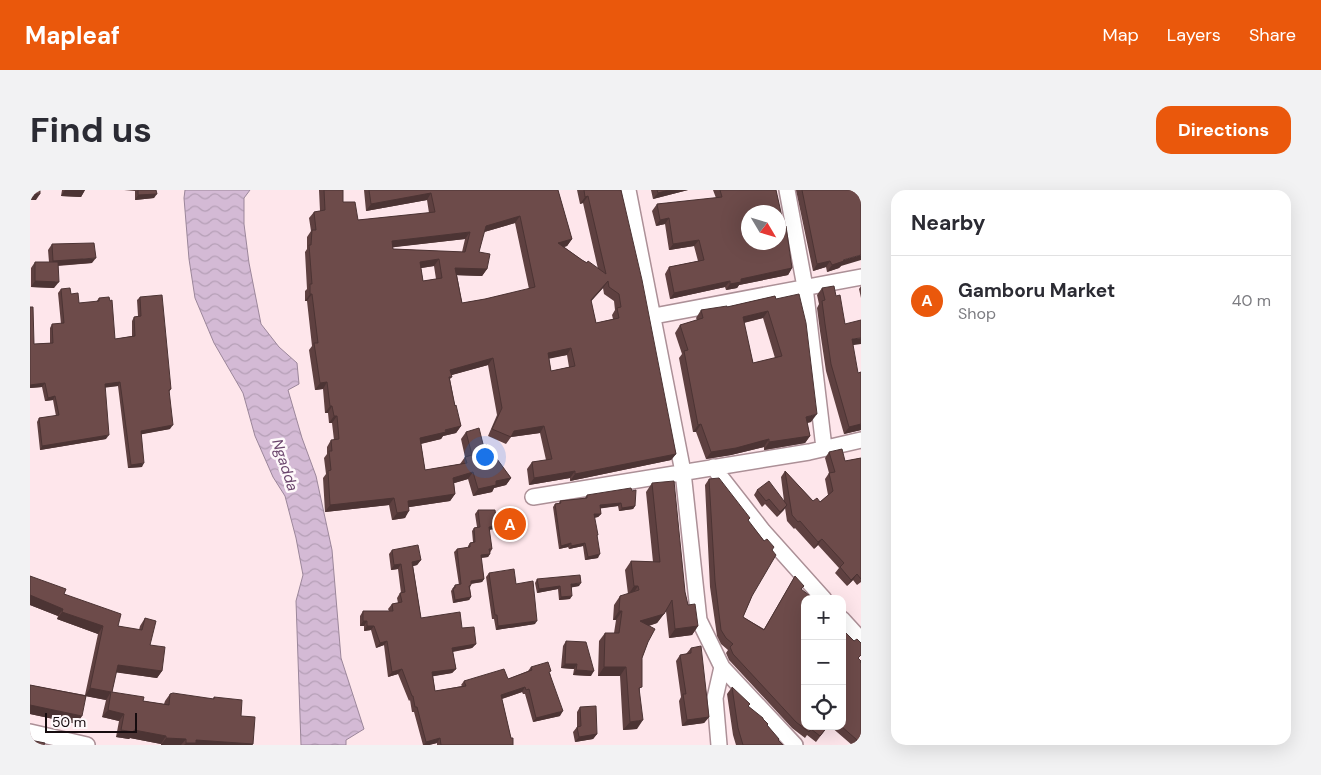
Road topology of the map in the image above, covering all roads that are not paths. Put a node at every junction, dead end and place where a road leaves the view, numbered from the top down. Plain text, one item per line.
1 (628, 190) edge
2 (787, 190) edge
3 (861, 277) edge
4 (805, 287) junction
5 (654, 316) junction
6 (861, 440) edge
7 (824, 448) junction
8 (713, 467) junction
9 (683, 472) junction
10 (533, 497) dead end
11 (820, 595) edge
12 (846, 623) edge
13 (861, 640) edge
14 (722, 667) junction
15 (30, 732) edge
16 (86, 745) edge
17 (719, 745) edge
18 (795, 745) edge

1 - 5 street
2 - 4 street
3 - 4 street
4 - 5 street
4 - 7 street
5 - 9 street
6 - 7 street
7 - 8 street
8 - 9 street
8 - 11 street
9 - 10 street
9 - 14 street
12 - 13 street
14 - 17 street
14 - 18 street
15 - 16 street

